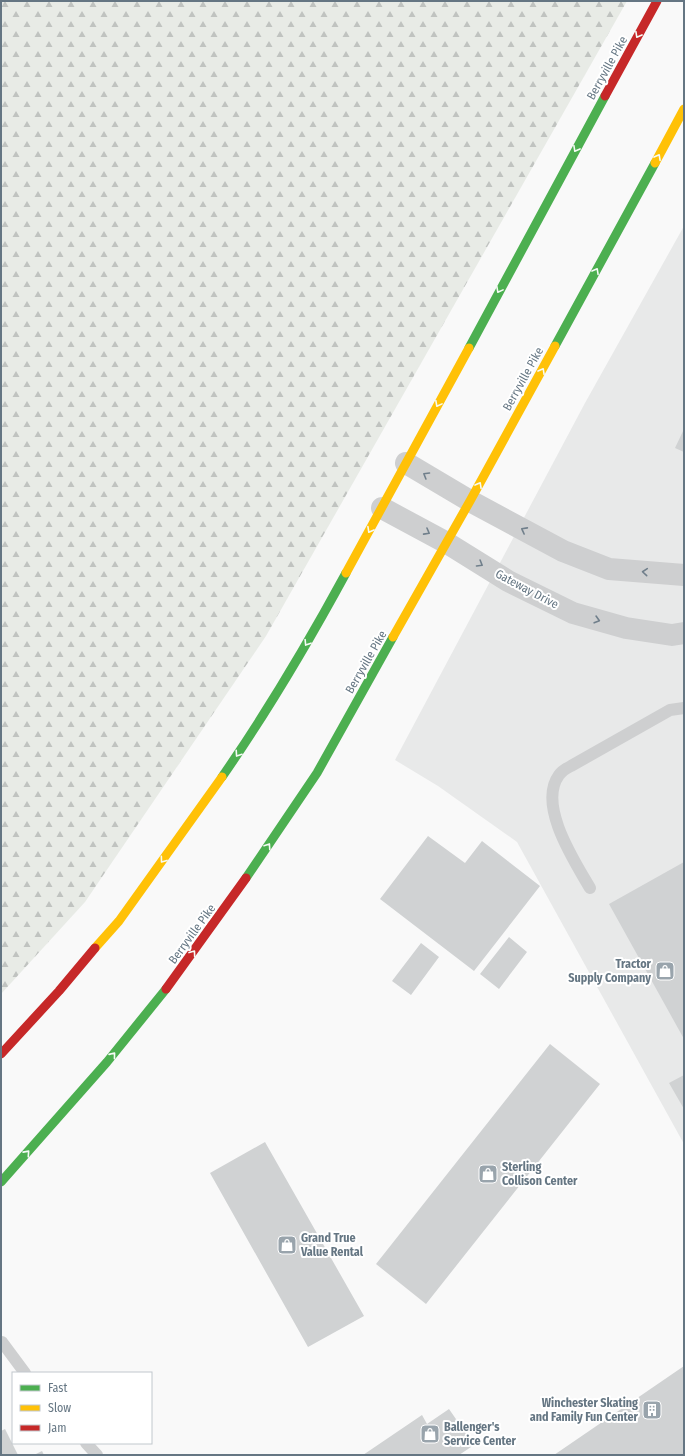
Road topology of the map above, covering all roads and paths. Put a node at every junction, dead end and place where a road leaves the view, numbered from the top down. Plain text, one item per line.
1 (657, 1) edge
2 (684, 110) edge
3 (406, 463) junction
4 (470, 501) junction
5 (382, 508) junction
6 (447, 543) junction
7 (684, 574) edge
8 (684, 634) edge
9 (684, 708) edge
10 (590, 888) dead end
11 (1, 1054) edge
12 (1, 1182) edge
13 (1, 1343) edge
14 (24, 1372) edge
15 (87, 1444) edge
16 (97, 1455) edge

1 -> 3 highway, Berryville Pike
4 -> 2 highway, Berryville Pike
4 -> 3 street
3 - 5 highway, Berryville Pike
4 - 6 highway, Berryville Pike
7 -> 4 street
5 -> 6 street, Gateway Drive
5 -> 11 highway, Berryville Pike
6 -> 8 street, Gateway Drive
12 -> 6 highway, Berryville Pike
9 - 10 lane
13 - 14 lane
15 - 16 lane

